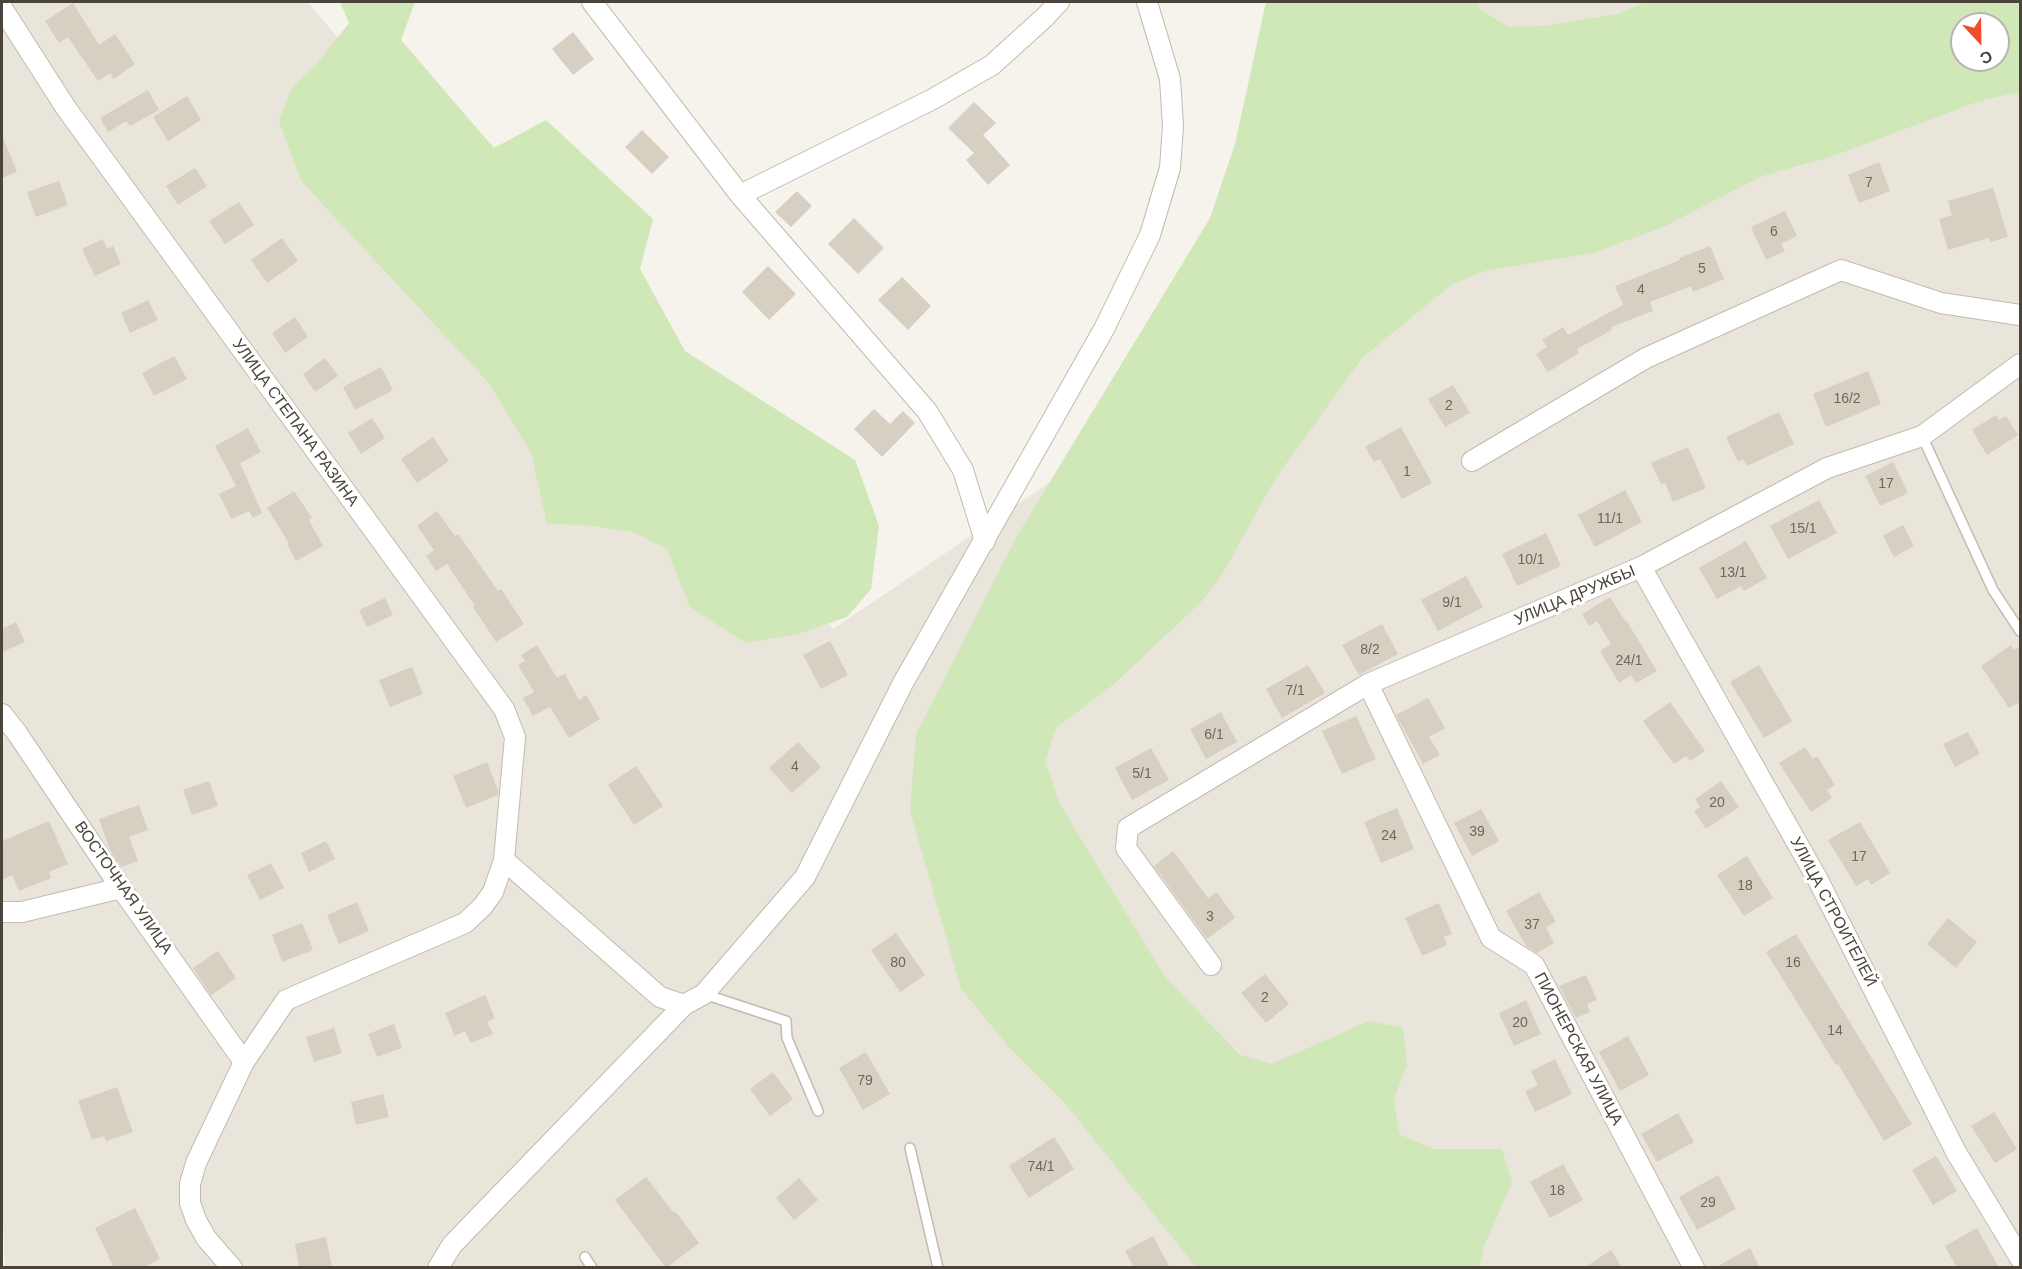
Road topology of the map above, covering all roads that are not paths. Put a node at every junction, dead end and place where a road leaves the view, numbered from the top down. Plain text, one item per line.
1 (592, 2) edge
2 (1059, 2) edge
3 (1147, 2) edge
4 (2, 8) edge
5 (740, 195) junction
6 (2020, 315) edge
7 (2020, 364) edge
8 (1922, 436) junction
9 (1472, 461) dead end
10 (985, 541) junction
11 (1641, 567) junction
12 (2020, 631) edge
13 (1368, 684) junction
14 (2, 714) edge
15 (504, 860) junction
16 (121, 888) junction
17 (2, 912) edge
18 (1211, 965) dead end
19 (704, 994) junction
20 (684, 1005) junction
21 (244, 1062) junction
22 (818, 1111) dead end
23 (910, 1148) dead end
24 (585, 1257) dead end
25 (2020, 1258) edge
26 (232, 1268) edge
27 (438, 1268) edge
28 (592, 1268) edge
29 (938, 1268) edge
30 (1694, 1268) edge

1 - 5 street
2 - 5 street
3 - 10 street
4 - 15 street, УЛИЦА СТЕПАНА РАЗИНА
5 - 10 street
6 - 9 street
7 - 8 street, УЛИЦА ДРУЖБЫ
8 - 11 street, УЛИЦА ДРУЖБЫ
8 - 12 lane
10 - 19 street
11 - 13 street, УЛИЦА ДРУЖБЫ
11 - 25 street, УЛИЦА СТРОИТЕЛЕЙ
13 - 18 street, УЛИЦА ДРУЖБЫ
13 - 30 street, ПИОНЕРСКАЯ УЛИЦА
14 - 16 street, ВОСТОЧНАЯ УЛИЦА
15 - 20 street
15 - 21 street, УЛИЦА СТЕПАНА РАЗИНА
16 - 17 street
16 - 21 street, ВОСТОЧНАЯ УЛИЦА
19 - 20 street
19 - 22 lane
20 - 27 street
21 - 26 street, УЛИЦА СТЕПАНА РАЗИНА
23 - 29 lane
24 - 28 lane

